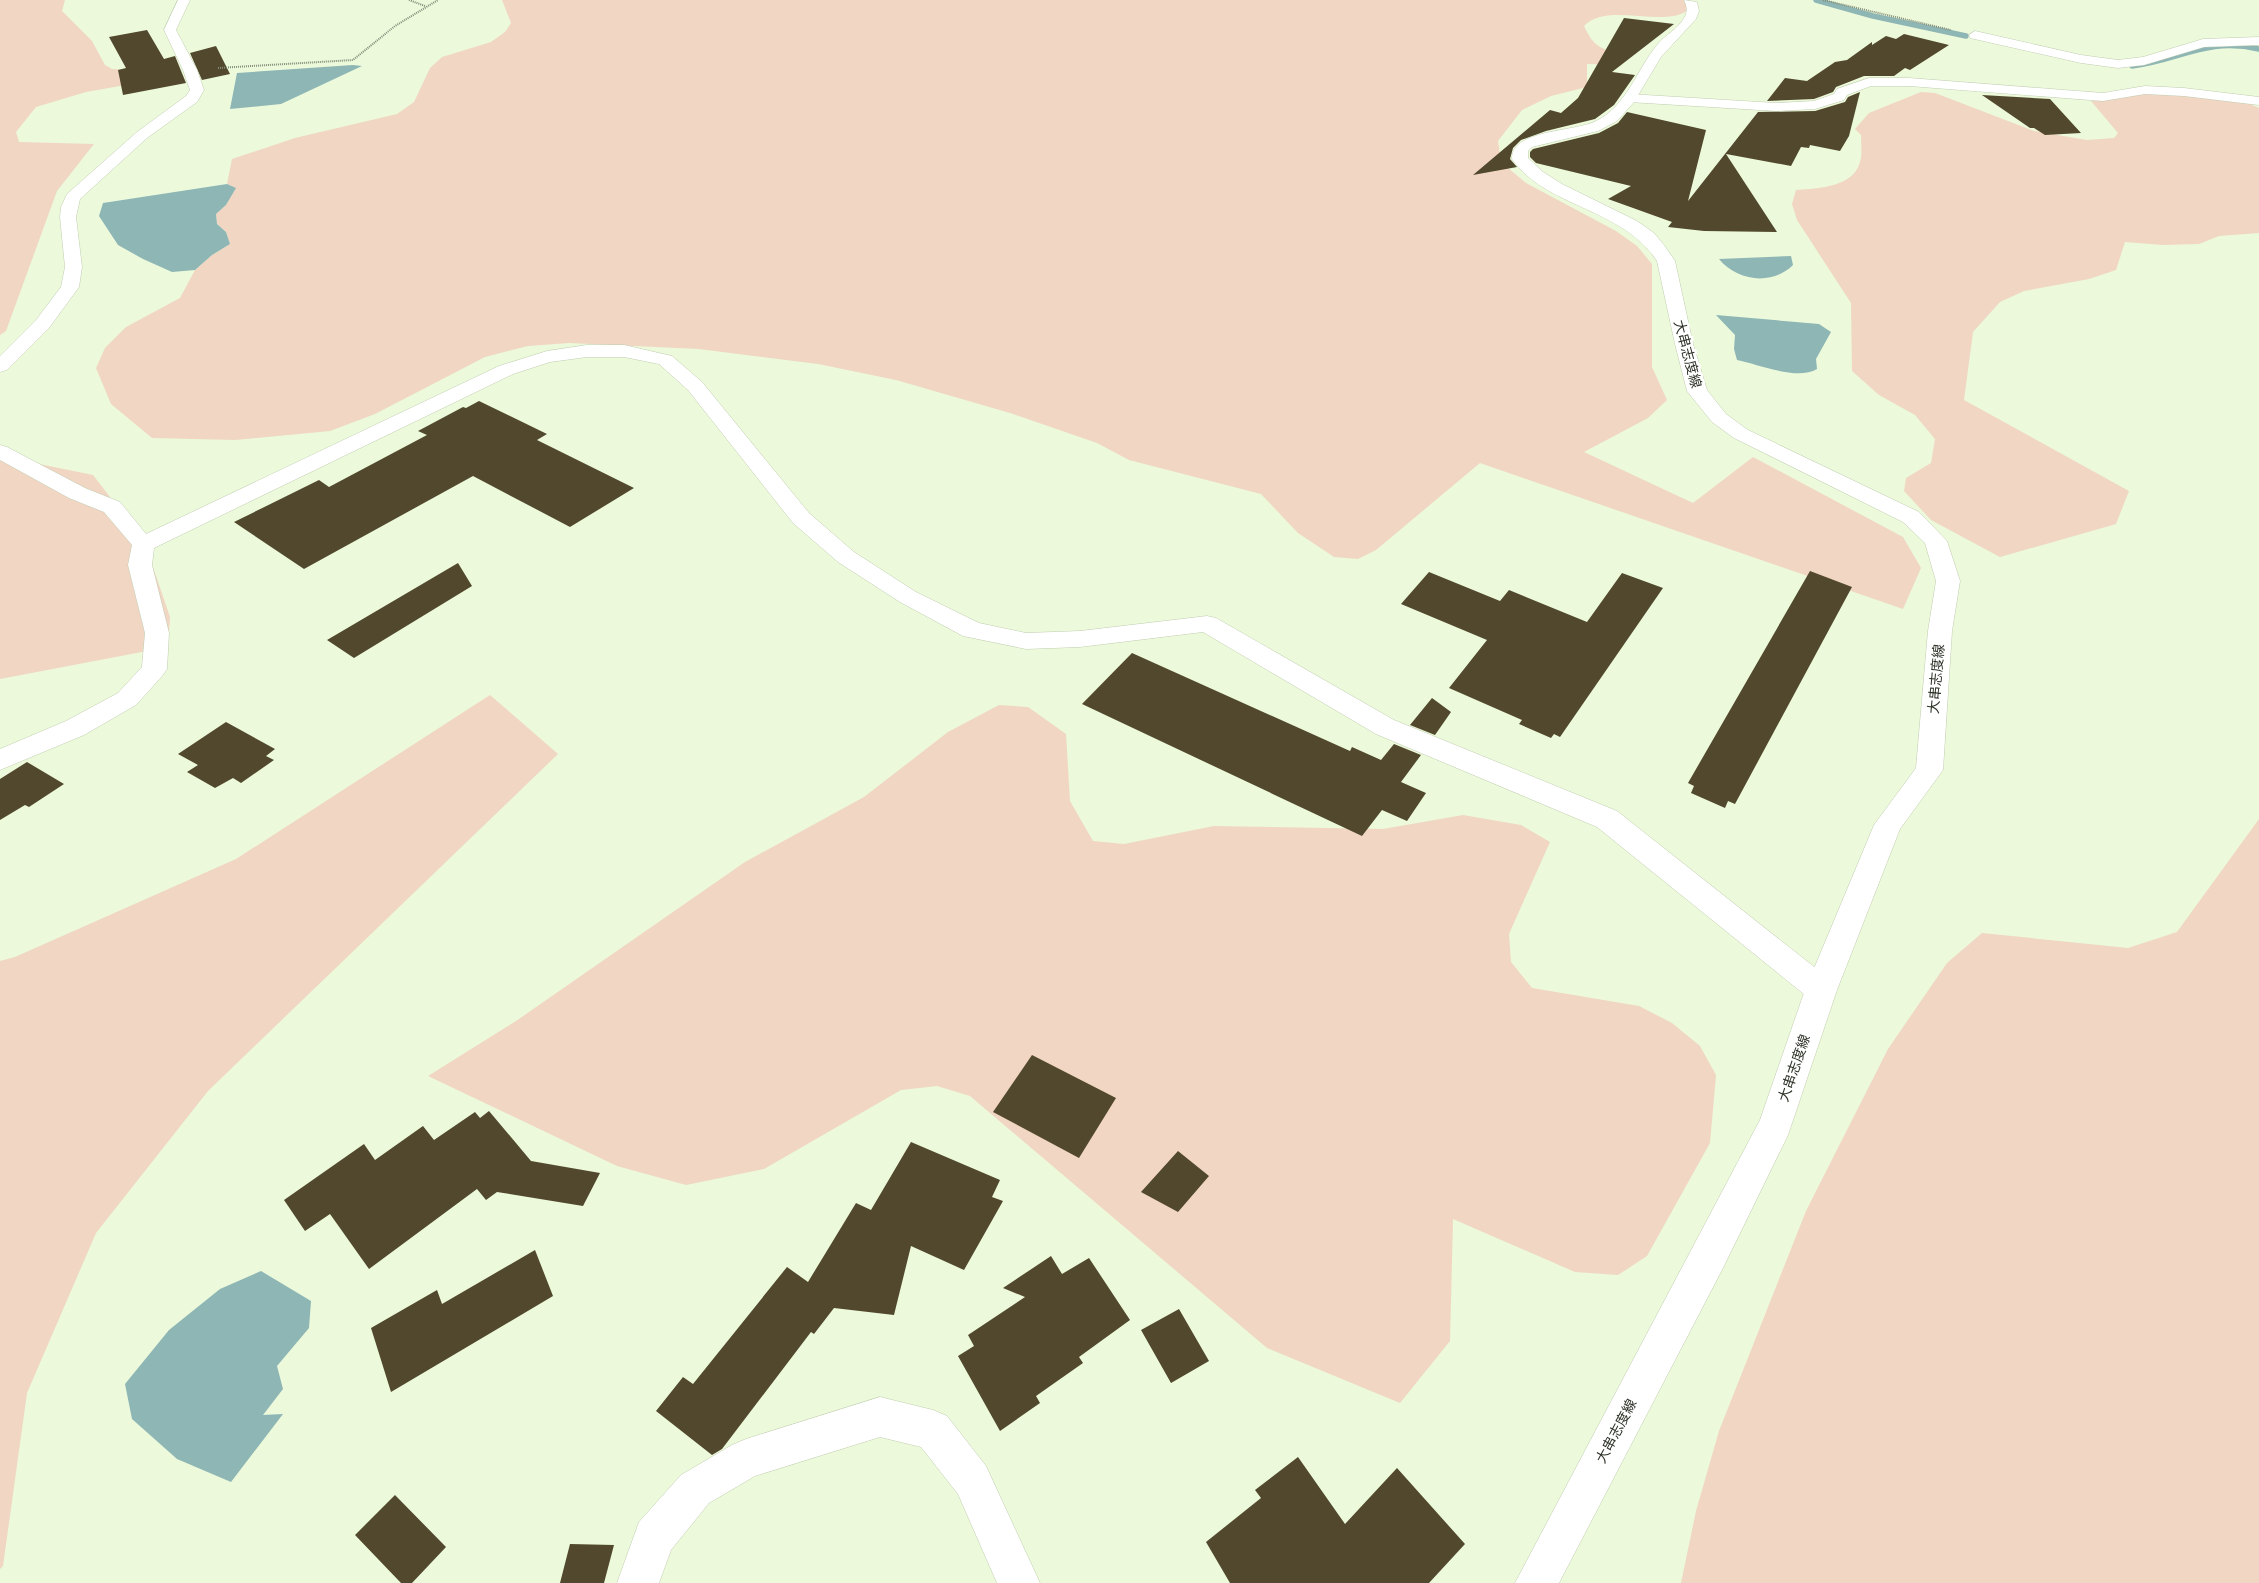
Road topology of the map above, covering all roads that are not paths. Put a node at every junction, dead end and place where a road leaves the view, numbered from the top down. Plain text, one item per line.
1 (184, 0) edge
2 (1690, 0) edge
3 (1975, 35) road end
4 (2259, 41) edge
5 (1629, 98) junction
6 (2259, 100) edge
7 (0, 366) edge
8 (0, 451) edge
9 (143, 544) junction
10 (0, 760) edge
11 (1821, 990) junction
12 (638, 1583) edge
13 (1019, 1583) edge
14 (1536, 1583) edge

1 - 7 street
2 - 5 street, 大串志度線
3 - 4 street
5 - 6 street
5 - 11 street, 大串志度線
8 - 9 street
9 - 10 street
9 - 11 street
11 - 14 street, 大串志度線
12 - 13 street

